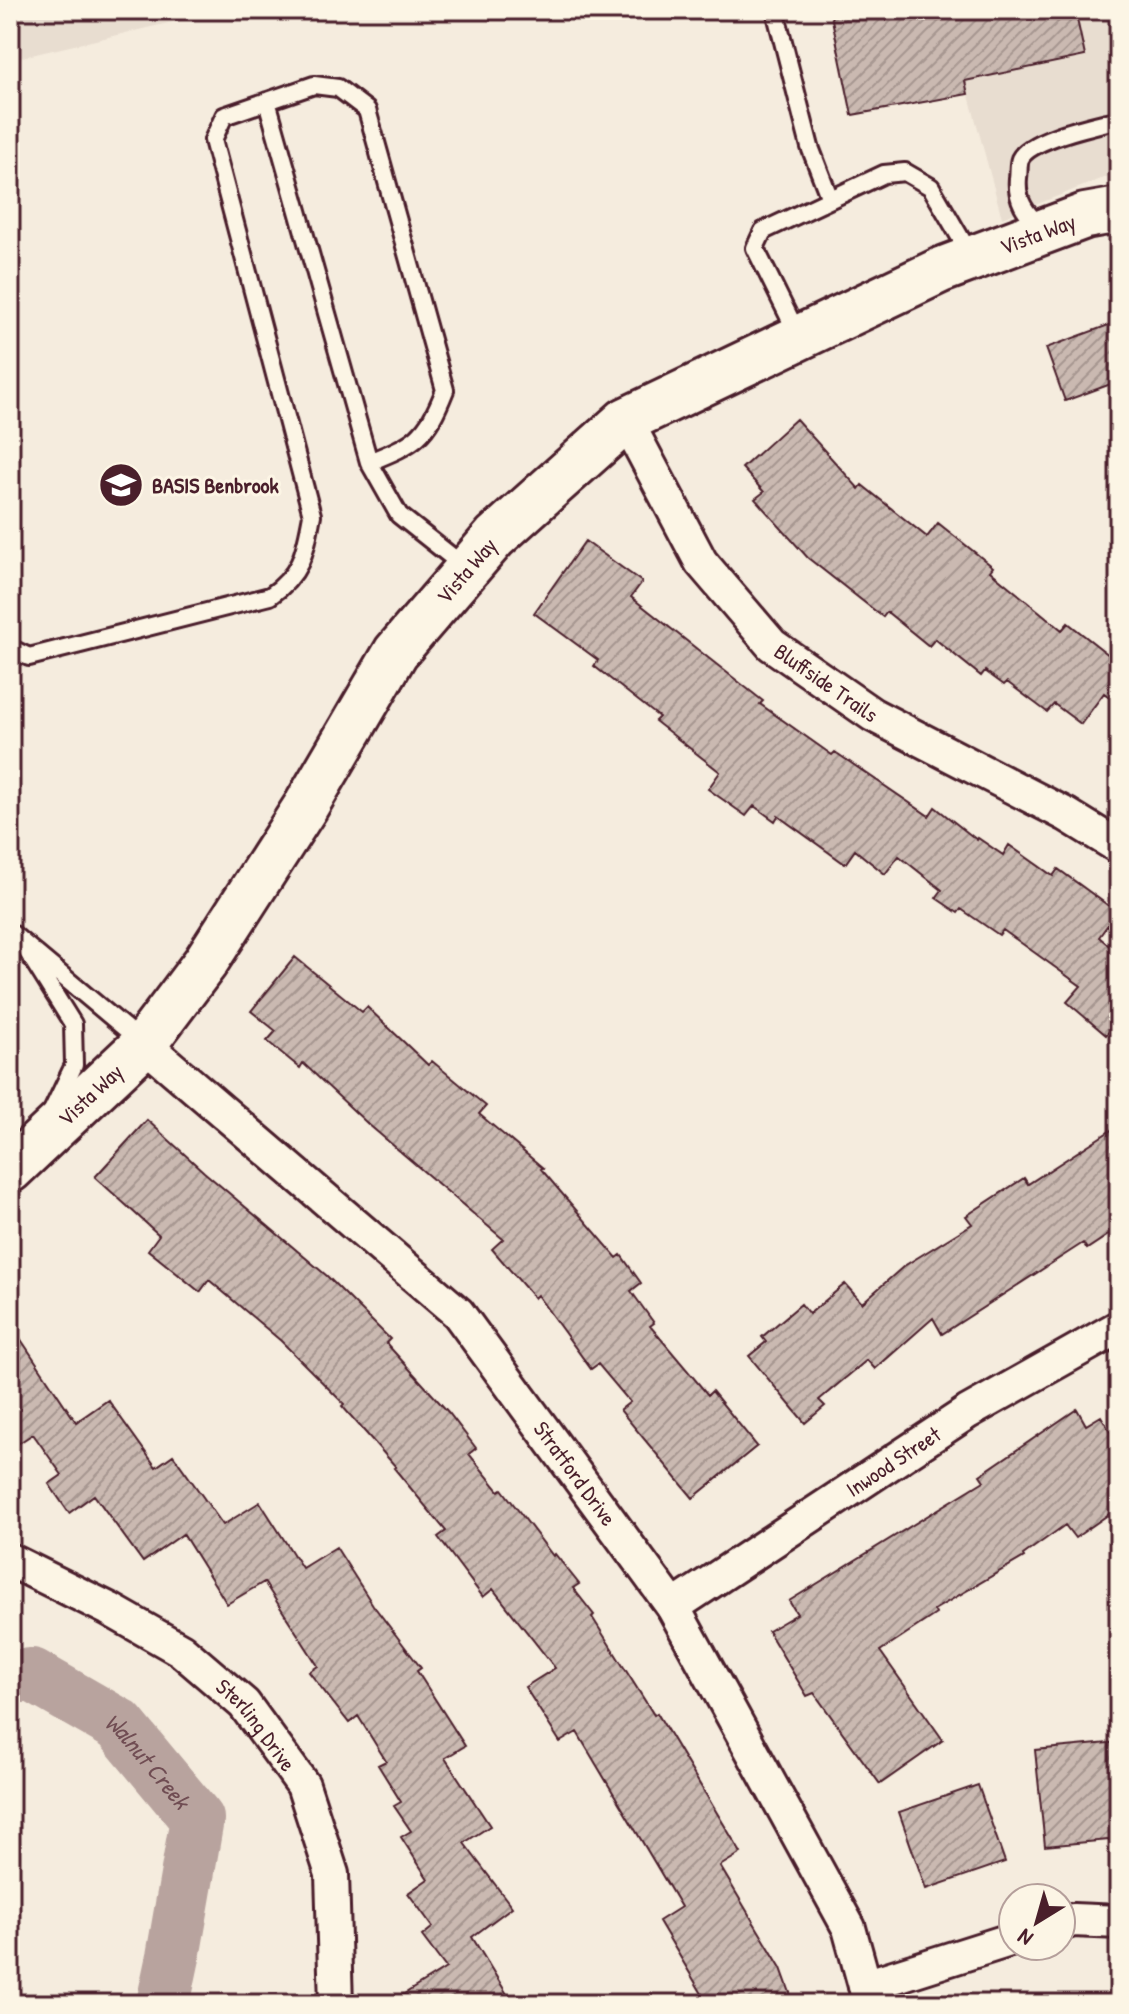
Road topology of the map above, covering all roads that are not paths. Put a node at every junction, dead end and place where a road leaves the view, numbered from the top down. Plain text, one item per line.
1 (777, 18) dead end
2 (267, 101) junction
3 (1119, 119) edge
4 (830, 199) junction
5 (1119, 210) edge
6 (1046, 230) junction
7 (972, 258) junction
8 (799, 337) junction
9 (626, 420) junction
10 (369, 462) junction
11 (467, 569) junction
12 (10, 648) edge
13 (1119, 847) edge
14 (15, 937) edge
15 (144, 1044) junction
16 (22, 1159) edge
17 (1119, 1327) edge
18 (10, 1560) edge
19 (673, 1607) junction
20 (1077, 1920) edge
21 (1119, 1922) edge
22 (997, 1945) edge
23 (868, 1995) edge
24 (336, 2004) edge

1 - 4 lane
2 - 10 lane
2 - 10 lane
2 - 12 lane
3 - 6 lane
4 - 7 lane
4 - 8 lane
5 - 6 street, Vista Way
6 - 7 street, Vista Way
7 - 8 street, Vista Way
8 - 9 street, Vista Way
9 - 11 street, Vista Way
9 - 13 street, Bluffside Trails
10 - 11 lane
11 - 15 street, Vista Way
14 - 15 lane
14 - 16 lane
15 - 16 street, Vista Way
15 - 19 street, Stratford Drive
17 - 19 street, Inwood Street
18 - 24 street, Sterling Drive
19 - 23 street, Stratford Drive
20 - 21 street
22 - 23 street

